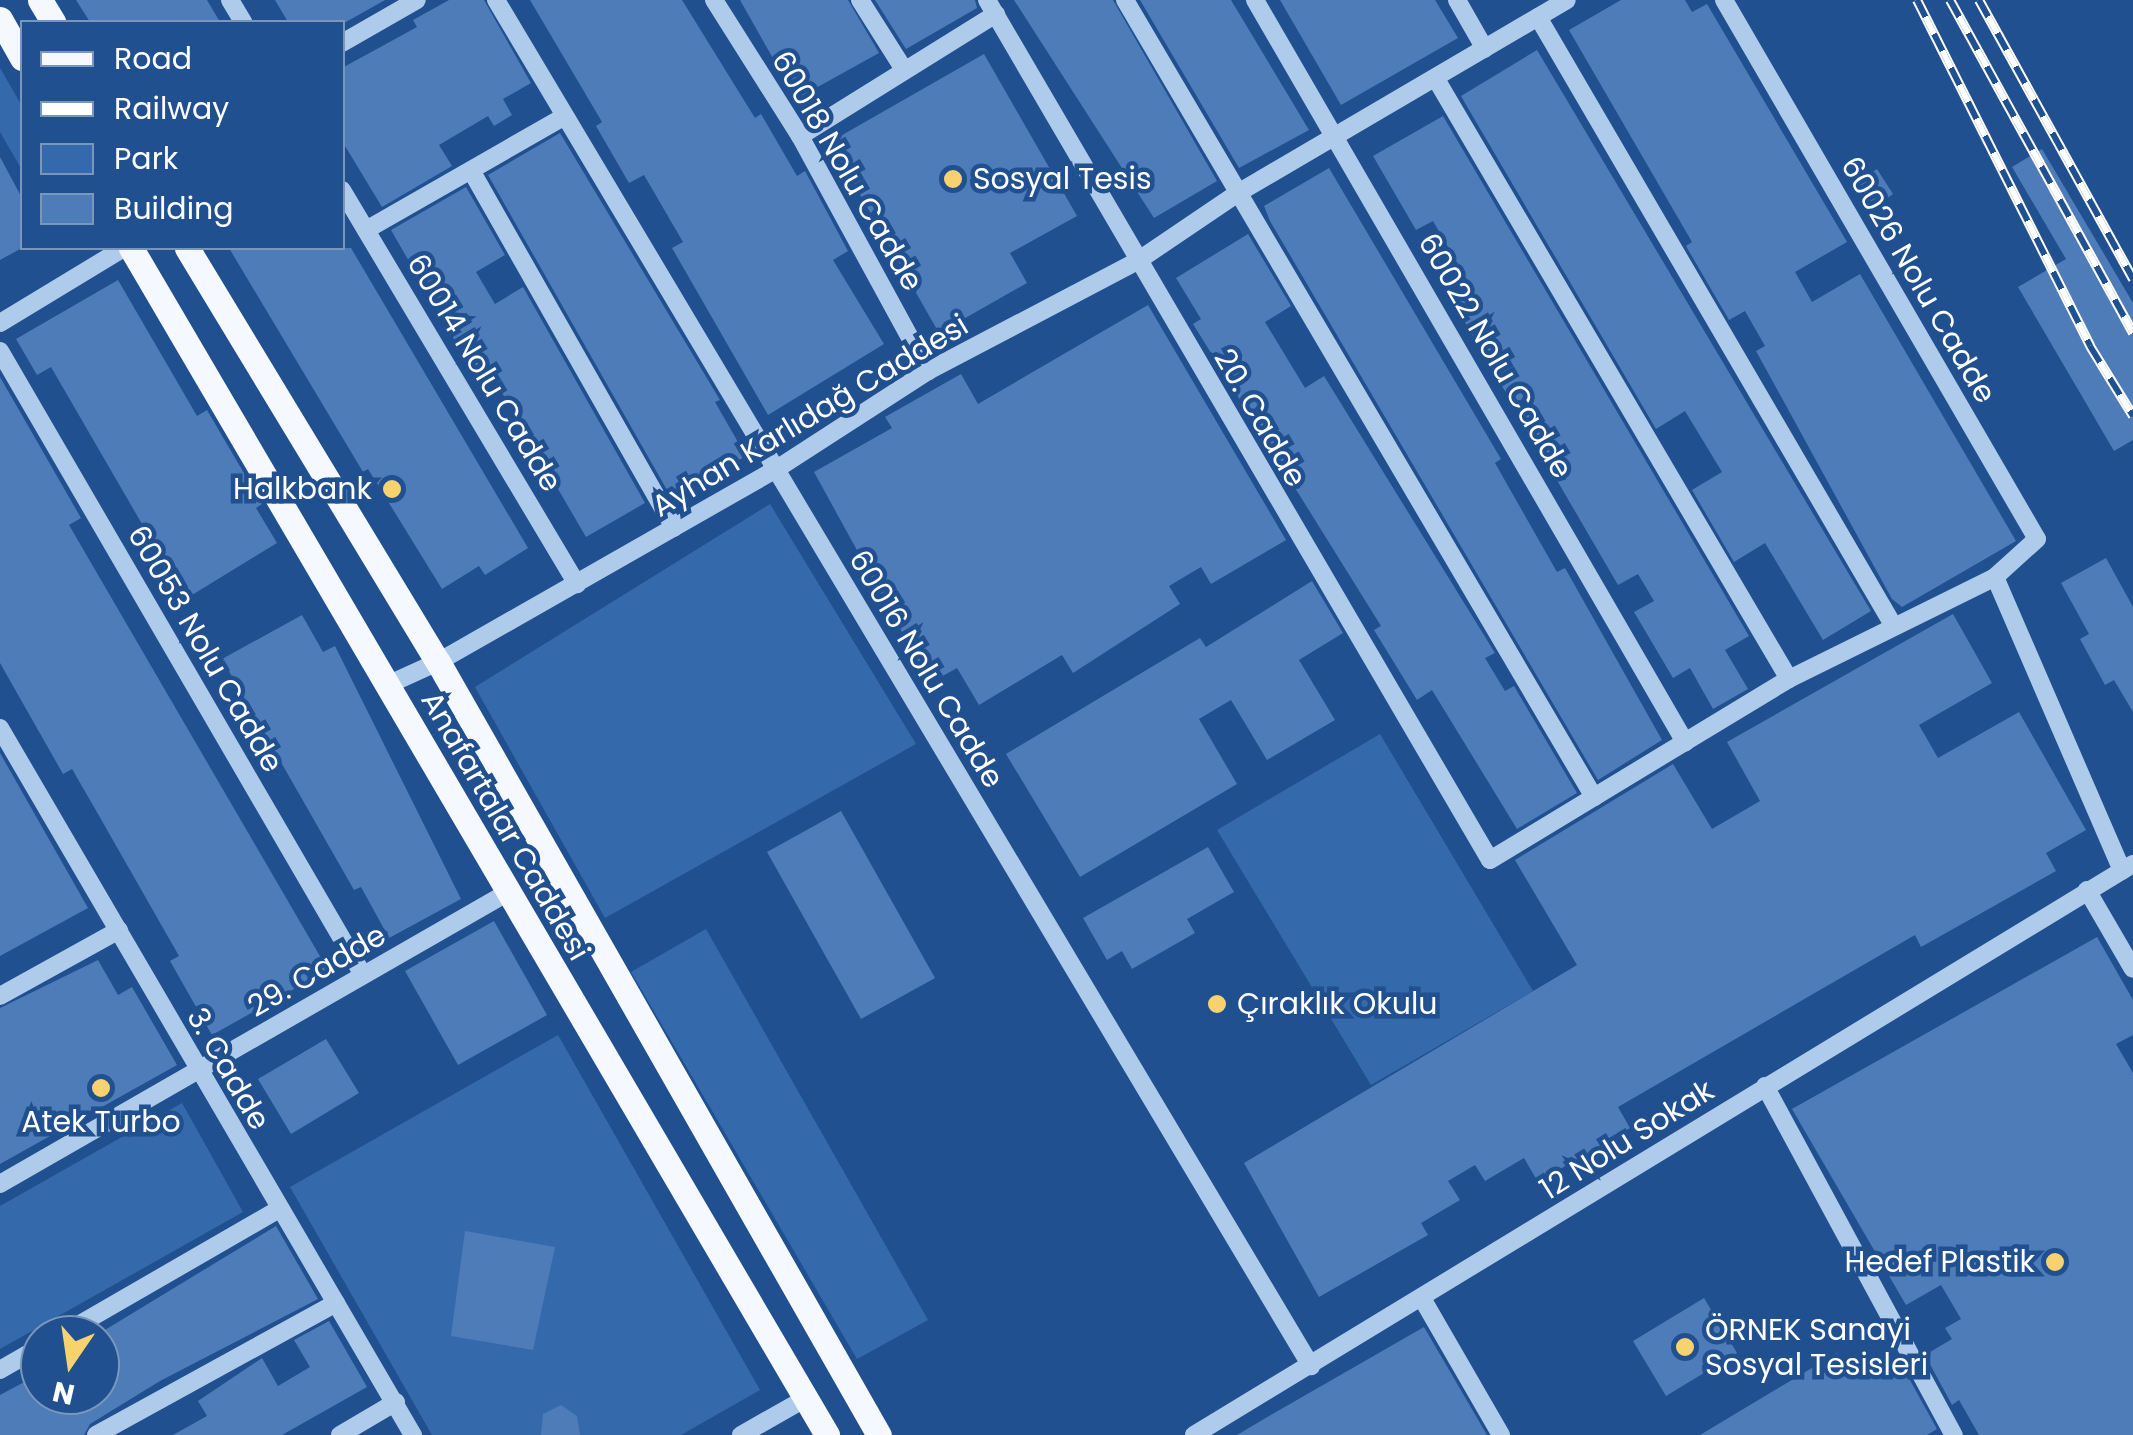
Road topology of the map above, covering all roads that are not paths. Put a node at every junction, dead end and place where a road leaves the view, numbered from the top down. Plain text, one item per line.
1 (375, 0) edge
2 (417, 0) edge
3 (496, 0) edge
4 (714, 0) edge
5 (860, 0) edge
6 (1125, 0) edge
7 (1255, 0) edge
8 (1457, 0) edge
9 (1567, 0) edge
10 (1724, 0) edge
11 (992, 7) edge
12 (385, 18) junction
13 (1538, 18) junction
14 (0, 19) edge
15 (345, 40) edge
16 (1484, 49) junction
17 (20, 54) edge
18 (903, 68) junction
19 (1436, 79) junction
20 (565, 116) junction
21 (800, 136) junction
22 (1338, 139) junction
23 (472, 172) junction
24 (1238, 193) junction
25 (345, 195) edge
26 (366, 230) junction
27 (121, 250) edge
28 (133, 250) edge
29 (187, 250) edge
30 (1139, 260) junction
31 (0, 323) edge
32 (0, 351) edge
33 (928, 371) junction
34 (774, 470) junction
35 (674, 528) junction
36 (1995, 577) junction
37 (578, 584) junction
38 (1892, 624) junction
39 (438, 662) junction
40 (1789, 679) junction
41 (385, 686) junction
42 (0, 728) edge
43 (1685, 742) junction
44 (1594, 798) junction
45 (2127, 868) edge
46 (2088, 890) junction
47 (505, 894) junction
48 (119, 930) junction
49 (2133, 970) edge
50 (363, 975) junction
51 (0, 996) edge
52 (197, 1073) junction
53 (1765, 1086) junction
54 (0, 1184) edge
55 (279, 1209) junction
56 (1423, 1300) junction
57 (336, 1303) junction
58 (95, 1315) edge
59 (1311, 1366) junction
60 (847, 1378) junction
61 (806, 1398) junction
62 (396, 1402) junction
63 (96, 1435) edge
64 (340, 1435) edge
65 (413, 1435) edge
66 (741, 1435) edge
67 (827, 1435) edge
68 (879, 1435) edge
69 (1194, 1435) edge
70 (1501, 1435) edge
71 (1954, 1435) edge

1 - 12 street
2 - 12 street
3 - 20 street, 60016 Nolu Cadde
4 - 21 street, 60018 Nolu Cadde
5 - 18 street
6 - 24 street
7 - 22 street, 60022 Nolu Cadde
8 - 16 street
9 - 13 street, Ayhan Karlıdağ Caddesi
10 - 36 street, 60026 Nolu Cadde
11 - 18 street
11 - 30 street, 20. Cadde
12 - 15 street
13 - 16 street, Ayhan Karlıdağ Caddesi
13 - 38 street
14 - 17 main road
16 - 19 street, Ayhan Karlıdağ Caddesi
18 - 21 street
19 - 22 street, Ayhan Karlıdağ Caddesi
19 - 40 street
20 - 23 street
20 - 34 street, 60016 Nolu Cadde
21 - 33 street, 60018 Nolu Cadde
22 - 24 street, Ayhan Karlıdağ Caddesi
22 - 43 street, 60022 Nolu Cadde
23 - 26 street
23 - 35 street
24 - 30 street, Ayhan Karlıdağ Caddesi
24 - 44 street
25 - 26 street, 60014 Nolu Cadde
26 - 37 street, 60014 Nolu Cadde
27 - 31 street
28 - 41 main road, Anafartalar Caddesi
29 - 39 main road, Anafartalar Caddesi
30 - 33 street, Ayhan Karlıdağ Caddesi
30 - 44 street, 20. Cadde
32 - 50 street, 60053 Nolu Cadde
33 - 34 street, Ayhan Karlıdağ Caddesi
34 - 35 street, Ayhan Karlıdağ Caddesi
34 - 59 street, 60016 Nolu Cadde
35 - 37 street, Ayhan Karlıdağ Caddesi
36 - 38 street
36 - 45 street
37 - 39 street, Ayhan Karlıdağ Caddesi
38 - 40 street
39 - 41 street, Ayhan Karlıdağ Caddesi
39 - 60 main road, Anafartalar Caddesi
40 - 43 street
41 - 47 main road, Anafartalar Caddesi
42 - 48 street, 3. Cadde
43 - 44 street
45 - 46 street, 12 Nolu Sokak
46 - 49 street
46 - 53 street, 12 Nolu Sokak
47 - 50 street, 29. Cadde
47 - 61 main road, Anafartalar Caddesi
48 - 51 street
48 - 52 street, 3. Cadde
50 - 52 street, 29. Cadde
52 - 54 street, 29. Cadde
52 - 55 street, 3. Cadde
53 - 56 street, 12 Nolu Sokak
53 - 71 street
55 - 57 street, 3. Cadde
55 - 58 street
56 - 59 street, 12 Nolu Sokak
56 - 70 street
57 - 62 street, 3. Cadde
57 - 63 street
59 - 69 street, 12 Nolu Sokak
60 - 61 main road
60 - 68 main road, Anafartalar Caddesi
61 - 66 street
61 - 67 main road, Anafartalar Caddesi
62 - 64 street
62 - 65 street, 3. Cadde

